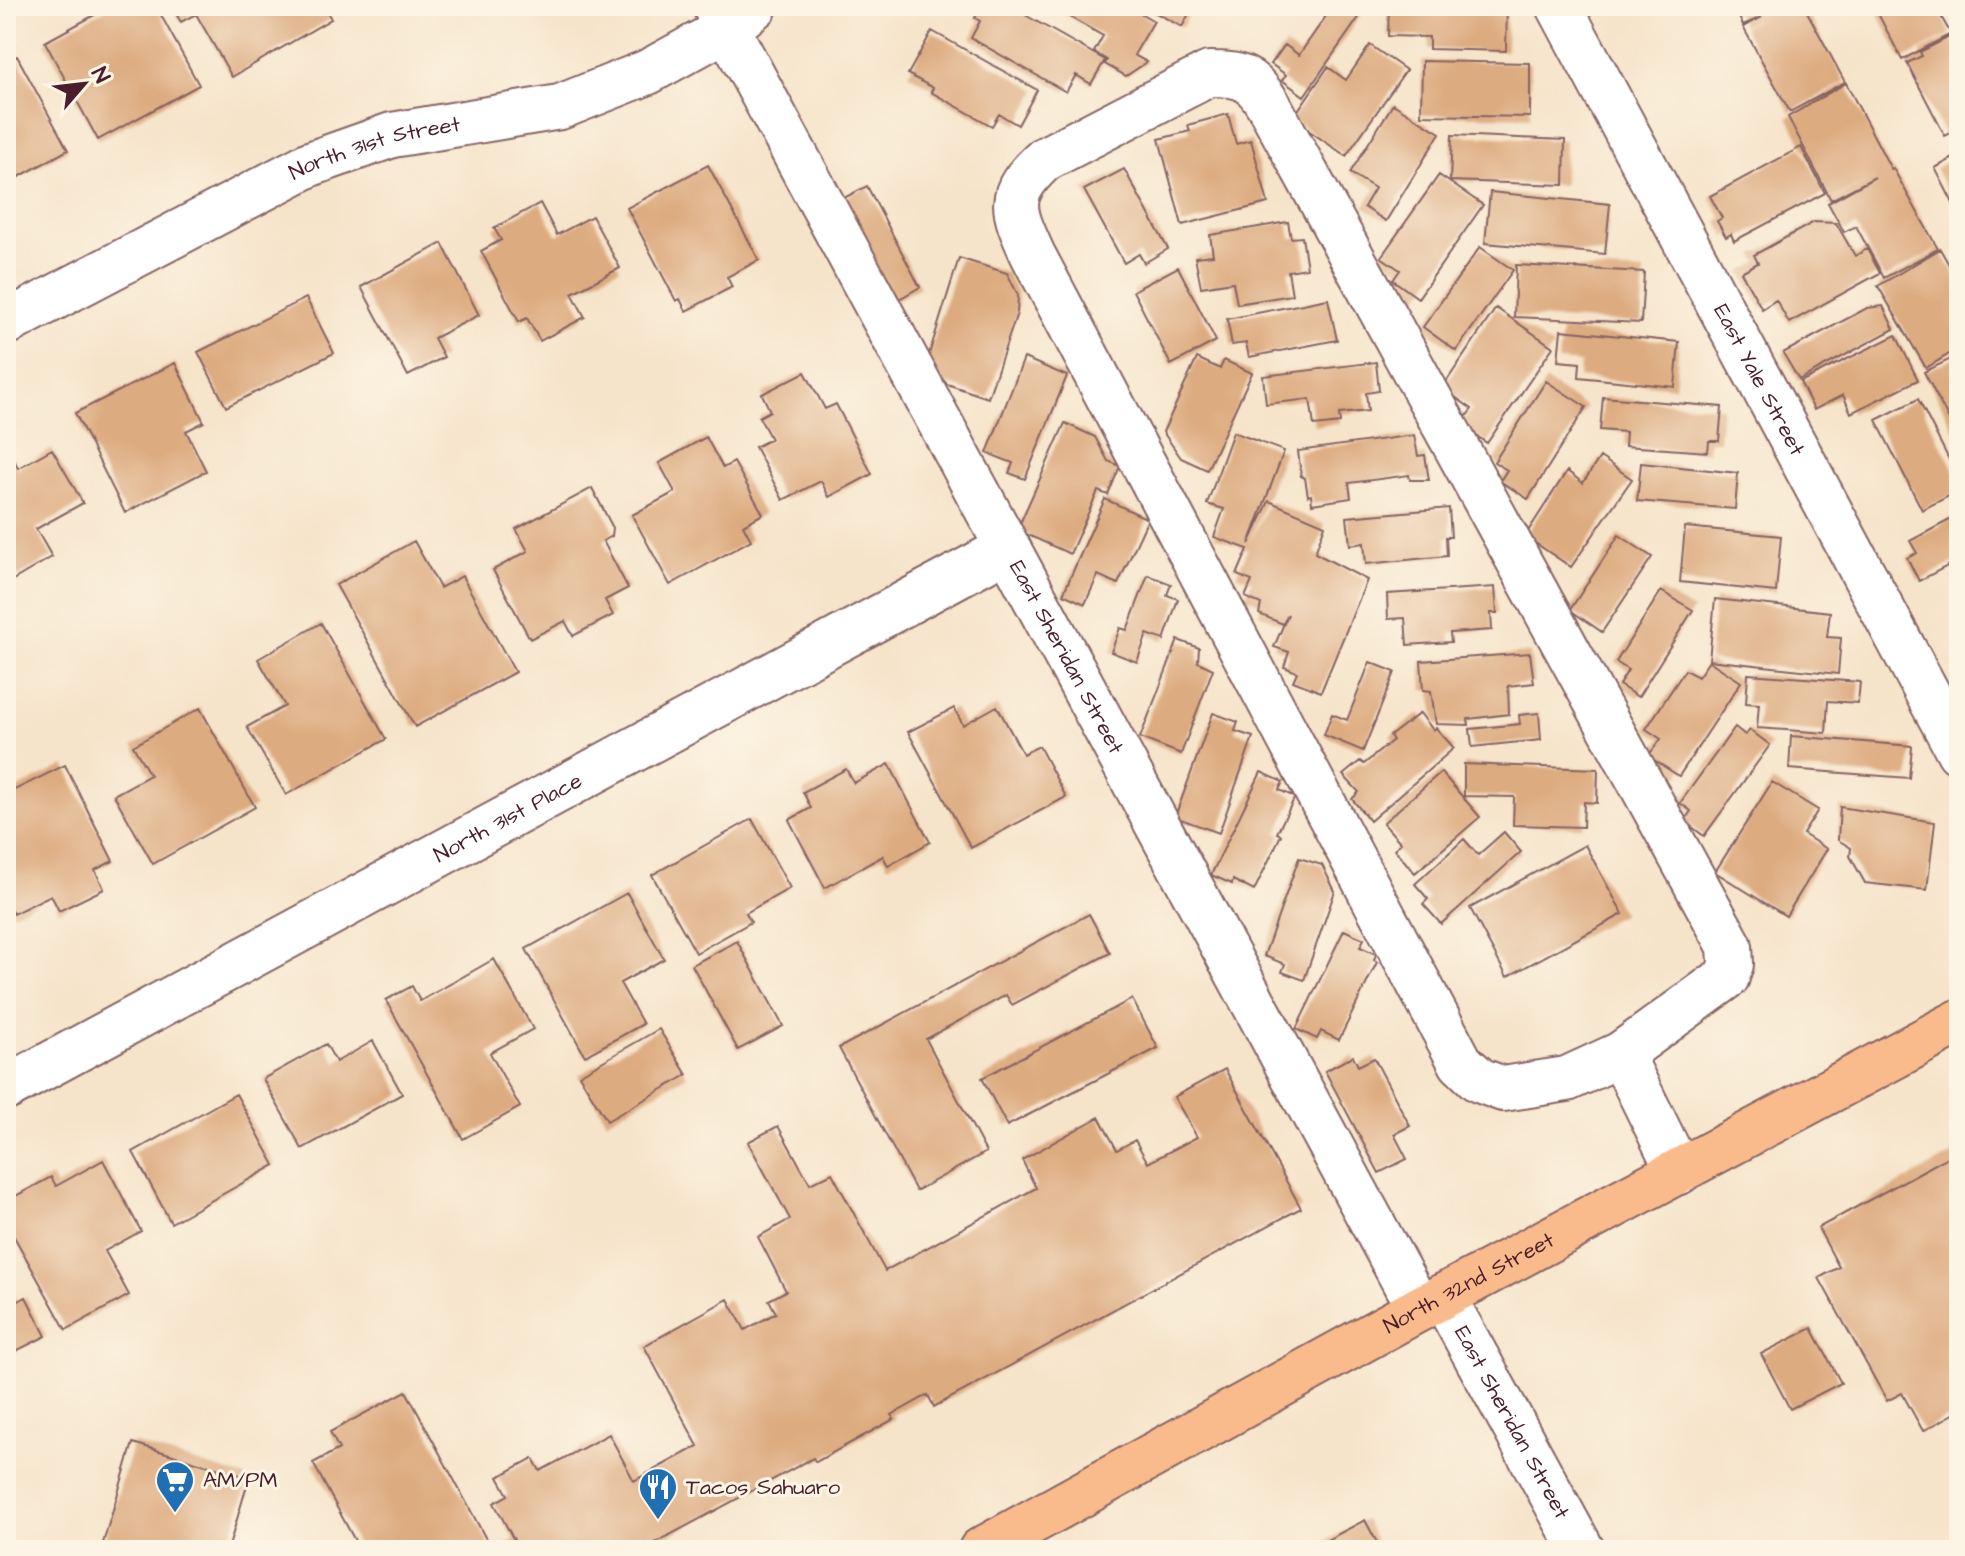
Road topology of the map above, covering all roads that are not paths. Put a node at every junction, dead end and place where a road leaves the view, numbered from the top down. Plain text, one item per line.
1 (1559, 6) edge
2 (733, 13) edge
3 (6, 323) edge
4 (1008, 548) junction
5 (1959, 752) edge
6 (1959, 1022) edge
7 (1621, 1054) junction
8 (6, 1088) edge
9 (1679, 1172) junction
10 (1431, 1303) junction
11 (981, 1550) edge
12 (1582, 1550) edge

1 - 5 street, East Yale Street
2 - 3 street, North 31st Street
2 - 4 street, East Sheridan Street
4 - 8 street, North 31st Place
4 - 10 street, East Sheridan Street
6 - 9 main road, North 32nd Street
7 - 7 street
7 - 9 street
9 - 10 main road, North 32nd Street
10 - 11 main road, North 32nd Street
10 - 12 street, East Sheridan Street

